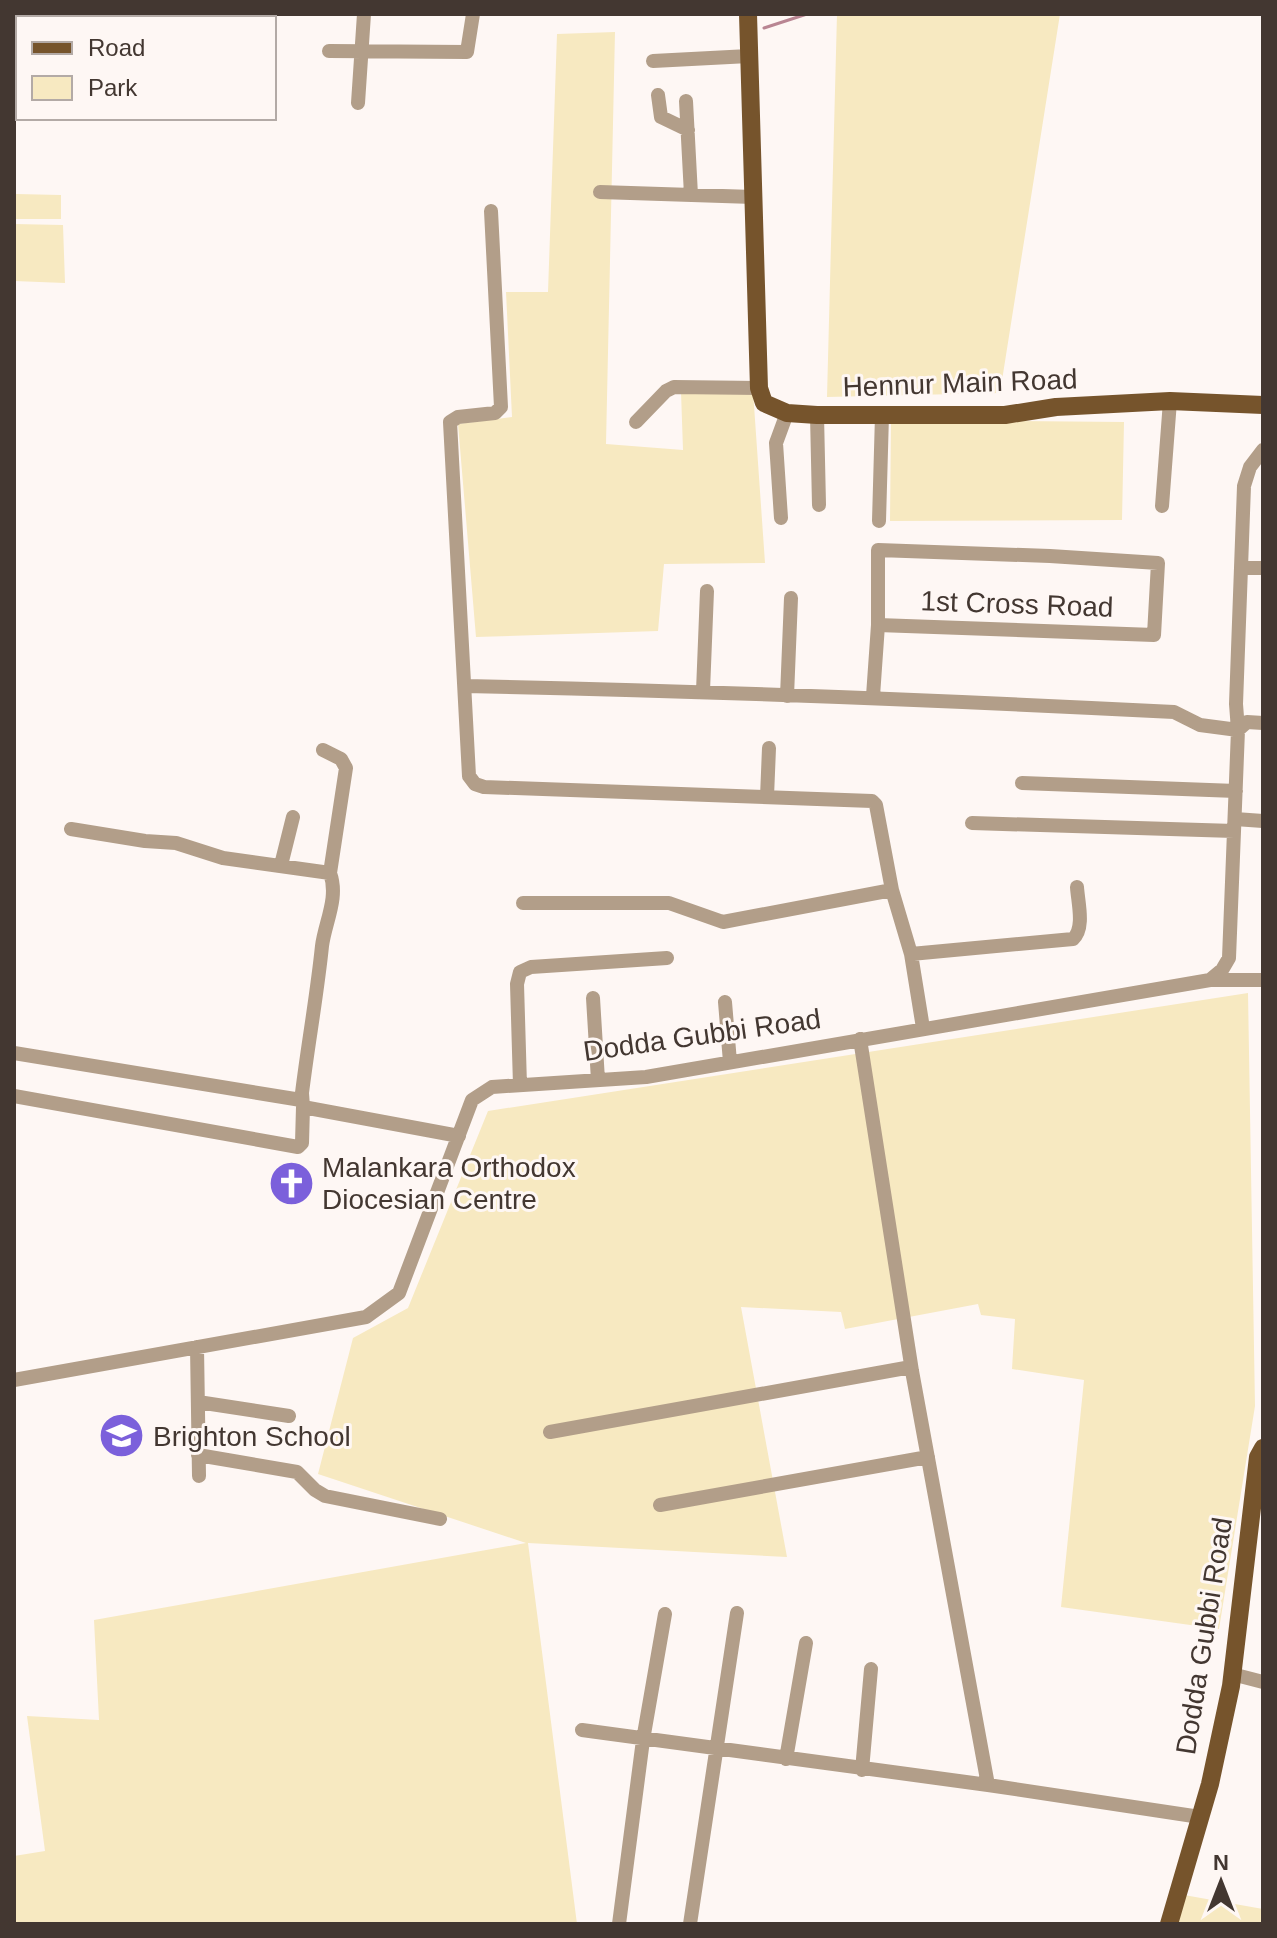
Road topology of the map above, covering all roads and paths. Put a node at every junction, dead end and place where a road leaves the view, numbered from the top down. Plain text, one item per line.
1 (364, 14) edge
2 (473, 14) edge
3 (748, 14) edge
4 (329, 51) dead end
5 (361, 52) junction
6 (749, 56) junction
7 (653, 61) dead end
8 (658, 95) dead end
9 (686, 101) dead end
10 (358, 103) dead end
11 (688, 130) junction
12 (600, 192) dead end
13 (691, 195) junction
14 (753, 197) junction
15 (491, 211) dead end
16 (759, 388) junction
17 (1170, 401) junction
18 (1263, 405) edge
19 (787, 413) junction
20 (817, 415) junction
21 (882, 415) junction
22 (636, 422) dead end
23 (1263, 450) edge
24 (819, 505) dead end
25 (1162, 506) dead end
26 (781, 518) dead end
27 (879, 521) dead end
28 (1241, 568) junction
29 (1263, 568) edge
30 (707, 591) dead end
31 (791, 598) dead end
32 (878, 625) junction
33 (466, 686) junction
34 (703, 691) junction
35 (787, 696) junction
36 (873, 696) junction
37 (1263, 723) edge
38 (1238, 730) junction
39 (769, 748) dead end
40 (323, 750) dead end
41 (1022, 783) dead end
42 (1236, 791) junction
43 (767, 797) junction
44 (293, 817) dead end
45 (1263, 821) edge
46 (972, 823) dead end
47 (1234, 825) junction
48 (71, 829) dead end
49 (281, 865) junction
50 (330, 873) junction
51 (1077, 887) dead end
52 (892, 890) junction
53 (523, 903) dead end
54 (911, 954) junction
55 (667, 958) dead end
56 (1210, 980) junction
57 (1263, 980) edge
58 (593, 998) dead end
59 (725, 1002) dead end
60 (923, 1028) junction
61 (860, 1039) junction
62 (14, 1053) edge
63 (730, 1062) junction
64 (598, 1080) junction
65 (520, 1085) junction
66 (14, 1096) edge
67 (302, 1104) junction
68 (459, 1136) junction
69 (197, 1347) junction
70 (911, 1367) junction
71 (14, 1380) edge
72 (198, 1402) junction
73 (289, 1416) dead end
74 (550, 1432) dead end
75 (1263, 1448) edge
76 (198, 1455) junction
77 (928, 1457) junction
78 (199, 1476) dead end
79 (660, 1505) dead end
80 (440, 1519) dead end
81 (737, 1613) dead end
82 (665, 1614) dead end
83 (806, 1643) dead end
84 (871, 1669) dead end
85 (1232, 1674) junction
86 (1263, 1682) edge
87 (582, 1730) dead end
88 (643, 1740) junction
89 (715, 1750) junction
90 (786, 1759) junction
91 (862, 1770) junction
92 (988, 1785) junction
93 (1200, 1817) junction
94 (619, 1924) edge
95 (690, 1924) edge
96 (1169, 1924) edge

1 - 5 street
2 - 5 street
3 - 6 main road
4 - 5 street
5 - 10 street
6 - 7 street
6 - 14 main road
8 - 11 street
9 - 11 street
11 - 13 street
12 - 13 street
13 - 14 street
14 - 16 main road
15 - 33 street
16 - 19 main road
16 - 22 street
17 - 18 main road, Hennur Main Road
17 - 21 main road, Hennur Main Road
17 - 25 street
19 - 20 main road, Hennur Main Road
19 - 26 street
20 - 21 main road, Hennur Main Road
20 - 24 street
21 - 27 street
23 - 28 street
28 - 29 street
28 - 38 street
30 - 34 street
31 - 35 street
32 - 32 street, 1st Cross Road
32 - 36 street
33 - 34 street
33 - 43 street
34 - 35 street
35 - 36 street
36 - 38 street
37 - 38 street
38 - 42 street
39 - 43 street
40 - 50 street
41 - 42 street
42 - 47 street
43 - 52 street
44 - 49 street
45 - 47 street
46 - 47 street
47 - 56 street
48 - 49 street
49 - 50 street
50 - 67 street
51 - 54 street
52 - 53 street
52 - 54 street
54 - 60 street
55 - 65 street
56 - 57 street, Dodda Gubbi Road
56 - 60 street, Dodda Gubbi Road
58 - 64 street
59 - 63 street
60 - 61 street, Dodda Gubbi Road
61 - 63 street, Dodda Gubbi Road
61 - 70 street
62 - 67 street
63 - 64 street, Dodda Gubbi Road
64 - 65 street, Dodda Gubbi Road
65 - 68 street, Dodda Gubbi Road
66 - 67 street
67 - 68 street
68 - 69 street, Dodda Gubbi Road
69 - 71 street, Dodda Gubbi Road
69 - 72 street
70 - 74 street
70 - 77 street
72 - 73 street
72 - 76 street
75 - 85 main road, Dodda Gubbi Road
76 - 78 street
76 - 80 street
77 - 79 street
77 - 92 street
81 - 89 street
82 - 88 street
83 - 90 street
84 - 91 street
85 - 86 street
85 - 93 main road, Dodda Gubbi Road
87 - 88 street
88 - 89 street
88 - 94 street
89 - 90 street
89 - 95 street
90 - 91 street
91 - 92 street
92 - 93 street
93 - 96 main road, Dodda Gubbi Road

